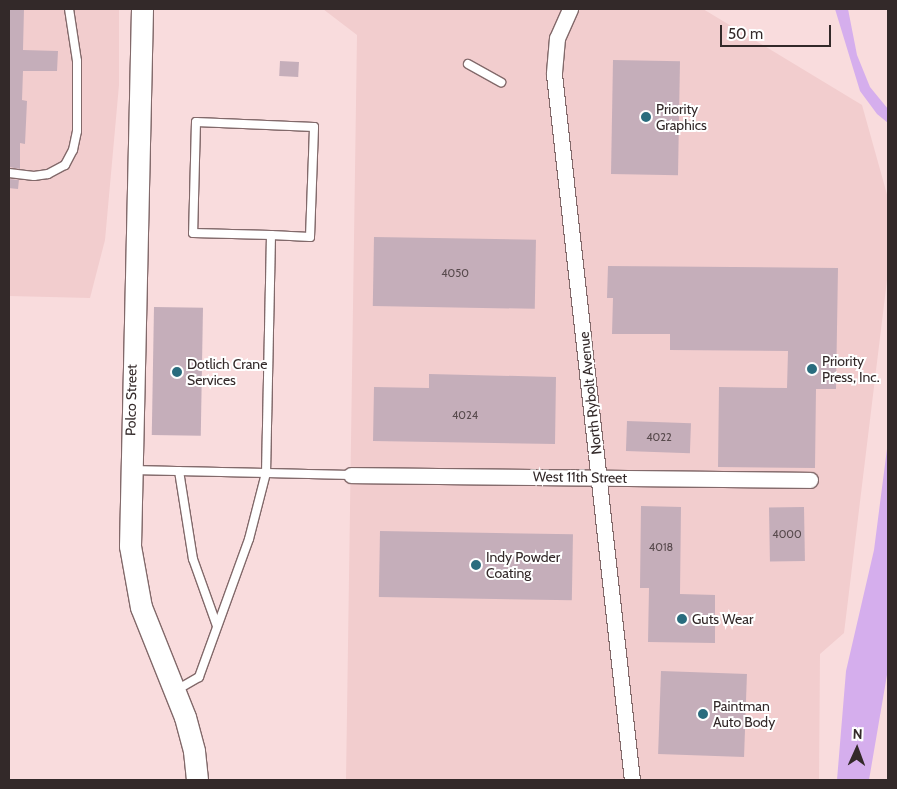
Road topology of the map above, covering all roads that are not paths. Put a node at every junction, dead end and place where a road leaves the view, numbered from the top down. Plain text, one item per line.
1 (69, 9) edge
2 (142, 9) edge
3 (570, 9) edge
4 (468, 64) dead end
5 (501, 82) dead end
6 (9, 173) edge
7 (271, 235) junction
8 (130, 470) junction
9 (179, 471) junction
10 (266, 473) junction
11 (351, 475) joint
12 (599, 477) junction
13 (810, 480) dead end
14 (217, 626) junction
15 (175, 691) junction
16 (197, 780) edge
17 (632, 780) edge

1 - 6 lane
2 - 8 street, Polco Street
3 - 12 street, North Rybolt Avenue
4 - 5 lane
7 - 7 lane
7 - 10 lane
8 - 9 lane
8 - 15 street, Polco Street
9 - 10 lane
9 - 14 lane
10 - 11 lane
10 - 14 lane
11 - 12 street, West 11th Street
12 - 13 street, West 11th Street
12 - 17 street, North Rybolt Avenue
14 - 15 lane
15 - 16 street, Polco Street

